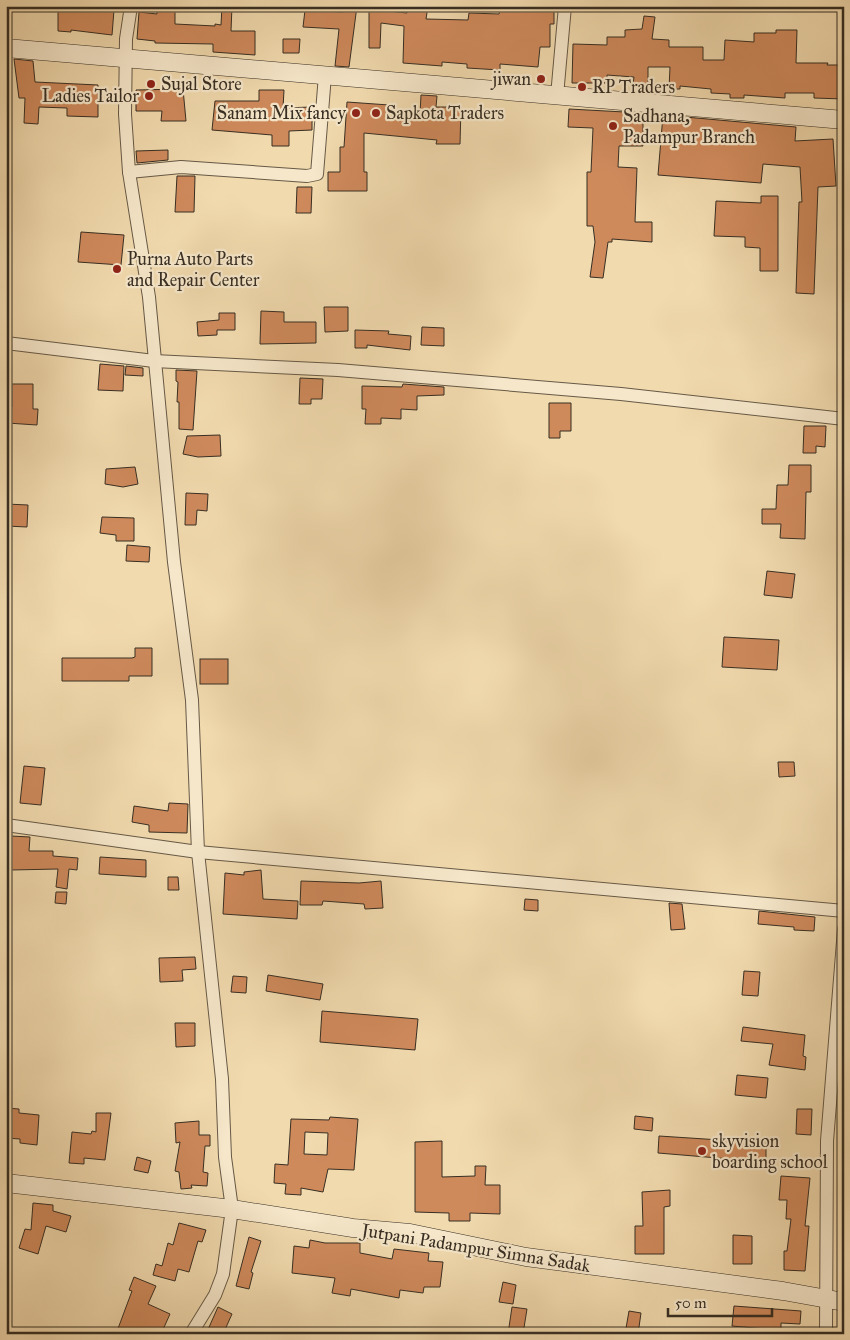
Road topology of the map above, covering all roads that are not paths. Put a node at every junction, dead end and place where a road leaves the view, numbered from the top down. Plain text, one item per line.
1 (131, 6) edge
2 (565, 6) edge
3 (6, 48) edge
4 (126, 59) junction
5 (325, 75) junction
6 (557, 96) junction
7 (844, 120) edge
8 (129, 172) junction
9 (6, 343) edge
10 (154, 361) junction
11 (844, 419) edge
12 (6, 826) edge
13 (198, 852) junction
14 (844, 911) edge
15 (844, 929) edge
16 (6, 1183) edge
17 (232, 1210) junction
18 (826, 1300) junction
19 (844, 1302) edge
20 (191, 1334) edge
21 (826, 1334) edge

1 - 4 street
2 - 6 street
3 - 4 street
4 - 5 street
4 - 8 street
5 - 6 street
5 - 8 street
6 - 7 street
8 - 10 street
9 - 10 street
10 - 11 street
10 - 13 street
12 - 13 street
13 - 14 street
13 - 17 street
15 - 18 street
16 - 17 street, Jutpani Padampur Simna Sadak
17 - 18 street, Jutpani Padampur Simna Sadak
17 - 20 street
18 - 19 street, Jutpani Padampur Simna Sadak
18 - 21 street

